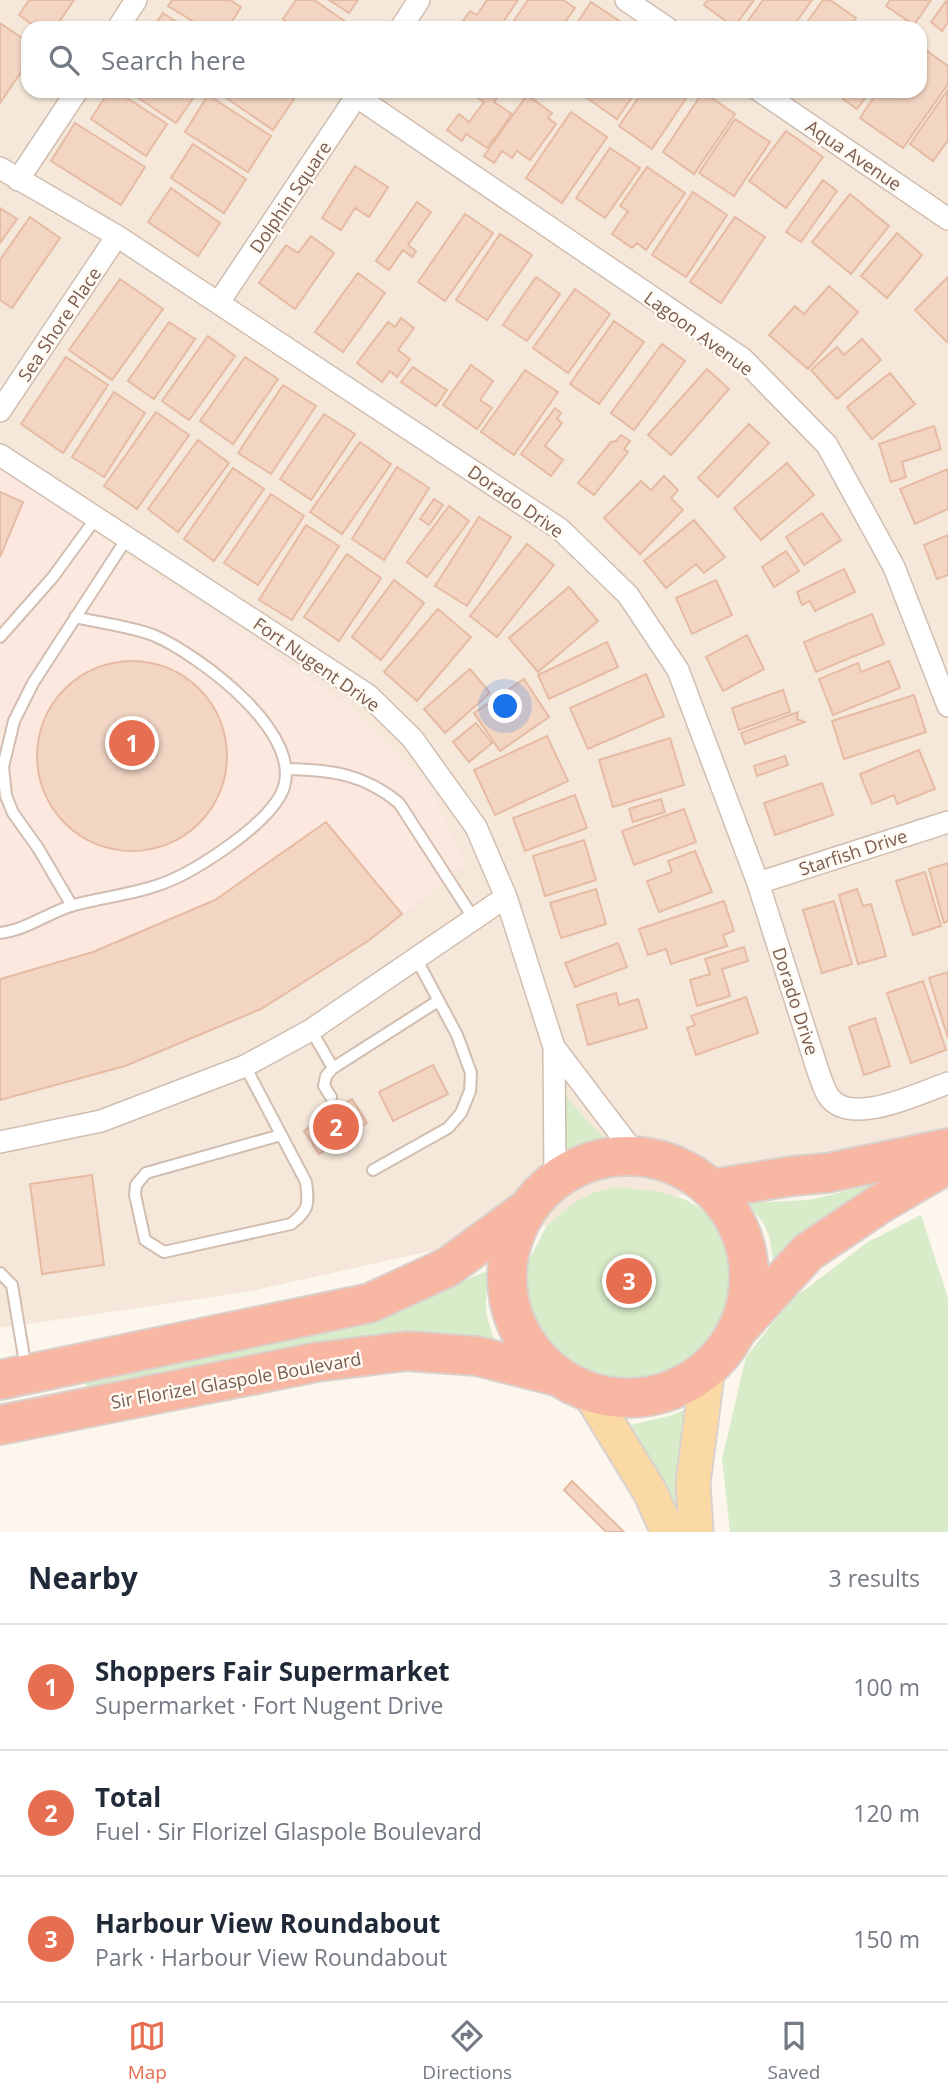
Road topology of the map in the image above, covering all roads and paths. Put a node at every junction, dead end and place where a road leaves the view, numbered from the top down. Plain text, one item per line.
1 (136, 0) edge
2 (419, 0) edge
3 (626, 0) edge
4 (122, 21) edge
5 (406, 21) edge
6 (657, 21) edge
7 (72, 98) edge
8 (355, 98) edge
9 (364, 98) edge
10 (770, 98) edge
11 (0, 168) edge
12 (18, 180) junction
13 (948, 219) edge
14 (117, 236) junction
15 (219, 302) junction
16 (0, 411) edge
17 (0, 455) edge
18 (96, 518) junction
19 (127, 538) junction
20 (75, 617) junction
21 (0, 637) edge
22 (948, 706) edge
23 (287, 769) junction
24 (948, 822) edge
25 (758, 883) junction
26 (506, 897) junction
27 (72, 906) junction
28 (474, 919) junction
29 (0, 933) edge
30 (416, 960) junction
31 (438, 1001) junction
32 (311, 1030) junction
33 (554, 1046) junction
34 (246, 1066) junction
35 (333, 1068) junction
36 (948, 1083) edge
37 (331, 1097) dead end
38 (281, 1135) junction
39 (0, 1142) edge
40 (948, 1148) edge
41 (636, 1155) junction
42 (948, 1164) edge
43 (373, 1170) dead end
44 (555, 1180) junction
45 (712, 1189) junction
46 (527, 1209) junction
47 (0, 1273) edge
48 (736, 1332) junction
49 (708, 1367) junction
50 (14, 1378) edge
51 (573, 1384) junction
52 (0, 1425) edge
53 (668, 1532) edge
54 (696, 1532) edge

1 - 4 street
2 - 5 street
3 - 6 street
7 - 12 street
8 - 15 street, Dolphin Square
9 - 22 street, Lagoon Avenue
10 - 13 street, Aqua Avenue
11 - 12 street, Dorado Drive
12 - 14 street, Dorado Drive
14 - 15 street, Dorado Drive
14 - 16 street, Sea Shore Place
15 - 25 street, Dorado Drive
17 - 18 street, Fort Nugent Drive
18 - 19 street, Fort Nugent Drive
18 - 21 lane
19 - 20 lane
19 - 26 street, Fort Nugent Drive
20 - 23 lane
20 - 27 lane
23 - 27 lane
23 - 28 lane
24 - 25 street, Starfish Drive
25 - 36 street, Dorado Drive
26 - 28 street
26 - 33 street, Fort Nugent Drive
27 - 29 lane
28 - 30 street
30 - 31 lane
30 - 32 street
31 - 35 lane
31 - 43 lane
32 - 34 street
32 - 35 lane
33 - 41 street, Fort Nugent Drive
33 - 44 street, Fort Nugent Drive
34 - 38 lane
34 - 39 street
35 - 37 lane
38 - 38 lane
40 - 45 highway
41 - 44 highway
41 - 45 highway
42 - 48 highway
44 - 46 highway
45 - 48 highway
46 - 50 highway
46 - 51 highway
47 - 50 lane
48 - 49 highway
49 - 51 highway
49 - 54 main road
51 - 52 highway, Sir Florizel Glaspole Boulevard
51 - 53 main road

